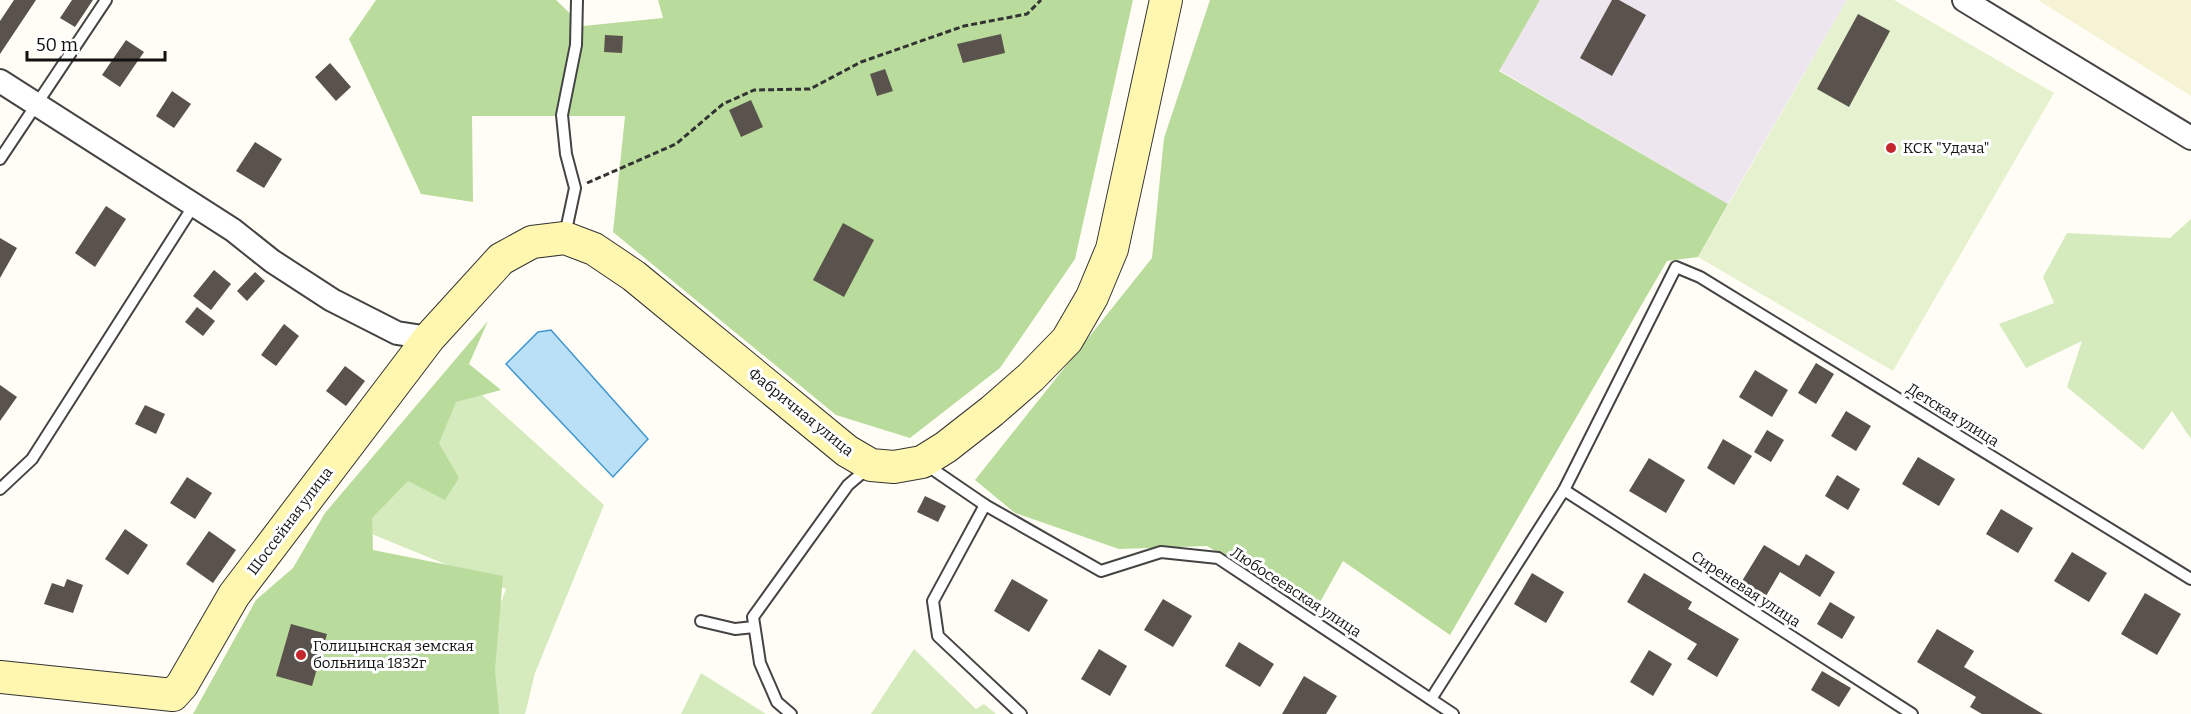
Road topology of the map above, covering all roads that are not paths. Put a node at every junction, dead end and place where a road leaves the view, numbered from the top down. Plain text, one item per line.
1 (106, 0) edge
2 (577, 0) edge
3 (1166, 0) edge
4 (1964, 0) edge
5 (0, 81) edge
6 (37, 104) junction
7 (2191, 138) edge
8 (0, 159) edge
9 (194, 205) junction
10 (565, 238) junction
11 (429, 338) junction
12 (922, 462) junction
13 (871, 465) junction
14 (0, 489) edge
15 (1564, 490) junction
16 (985, 505) junction
17 (2191, 579) edge
18 (701, 621) dead end
19 (754, 627) junction
20 (0, 677) edge
21 (1431, 699) junction
22 (170, 704) edge
23 (791, 714) edge
24 (1021, 714) edge
25 (1453, 714) edge
26 (1912, 714) edge

1 - 6 lane
2 - 10 lane
3 - 12 street, Фабричная улица
4 - 7 street
5 - 6 street
6 - 8 lane
6 - 9 street
9 - 11 street
9 - 14 lane
10 - 11 street, Фабричная улица
10 - 13 street, Фабричная улица
11 - 22 street, Шоссейная улица
12 - 13 street, Фабричная улица
12 - 16 lane, Любосеевская улица
13 - 19 lane
15 - 17 lane, Детская улица
15 - 21 lane
15 - 26 lane, Сиреневая улица
16 - 21 lane, Любосеевская улица
16 - 24 lane
18 - 19 lane
19 - 23 lane
20 - 22 street
21 - 25 lane, Любосеевская улица

